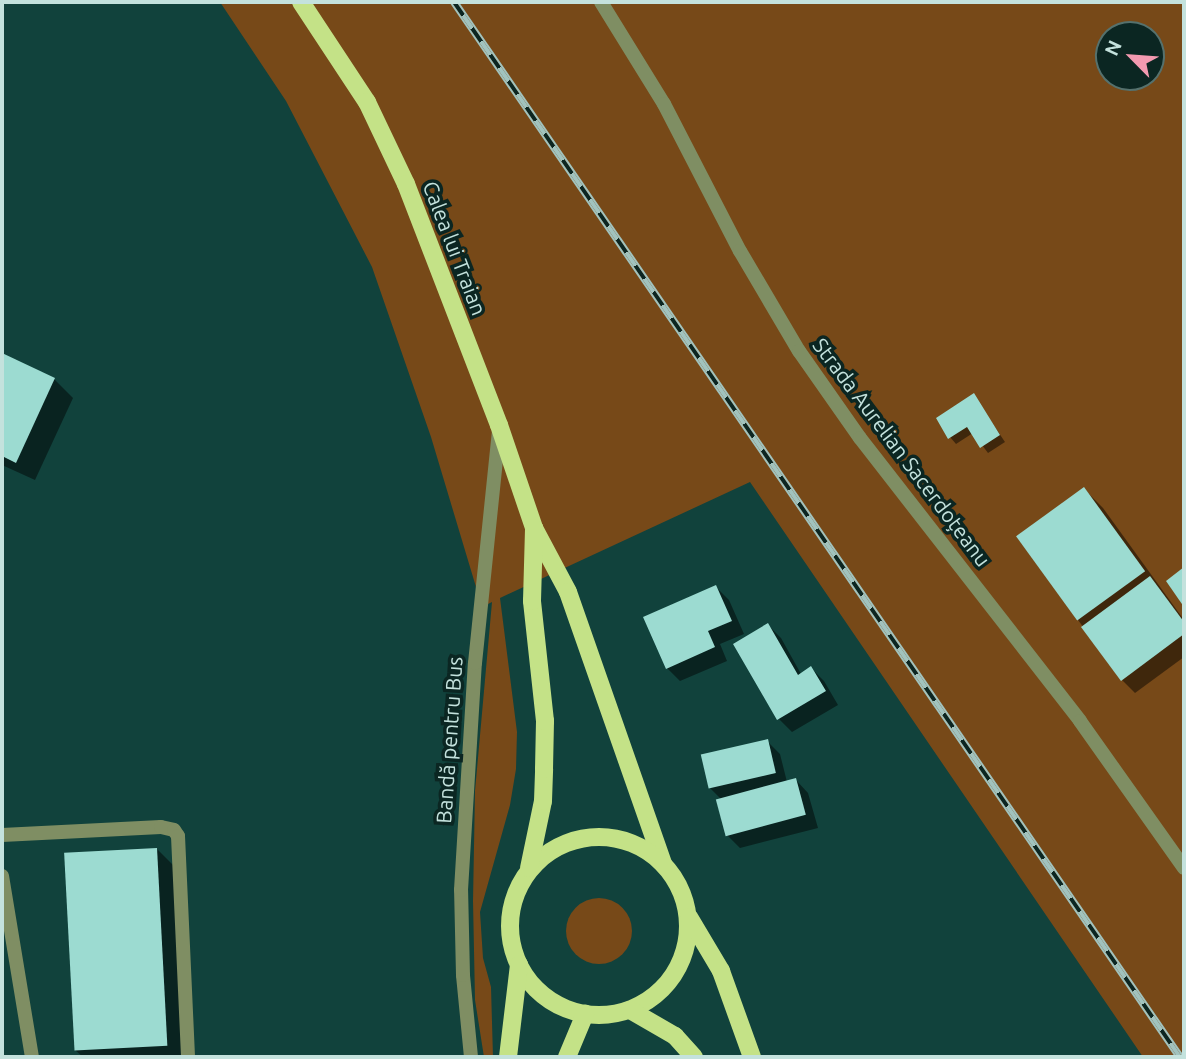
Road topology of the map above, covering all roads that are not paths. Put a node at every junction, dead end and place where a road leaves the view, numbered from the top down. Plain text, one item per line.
1 (301, 2) edge
2 (601, 2) edge
3 (499, 425) junction
4 (534, 527) junction
5 (2, 835) edge
6 (663, 863) junction
7 (529, 868) junction
8 (1184, 868) edge
9 (2, 876) edge
10 (688, 917) junction
11 (519, 964) junction
12 (631, 1010) junction
13 (585, 1014) junction
14 (32, 1057) edge
15 (188, 1057) edge
16 (471, 1057) edge
17 (508, 1057) edge
18 (567, 1057) edge
19 (694, 1057) edge
20 (752, 1057) edge

1 - 3 main road, Calea lui Traian
2 - 8 street, Strada Aurelian Sacerdoțeanu
3 - 4 main road, Calea lui Traian
3 - 16 street, Bandă pentru Bus
4 - 6 main road, Calea lui Traian
4 - 7 main road, Calea lui Traian
5 - 15 street
6 - 7 main road
6 - 10 main road
7 - 11 main road
9 - 14 street
10 - 12 main road
10 - 20 main road
11 - 13 main road
11 - 17 main road
12 - 13 main road
12 - 19 main road
13 - 18 main road

